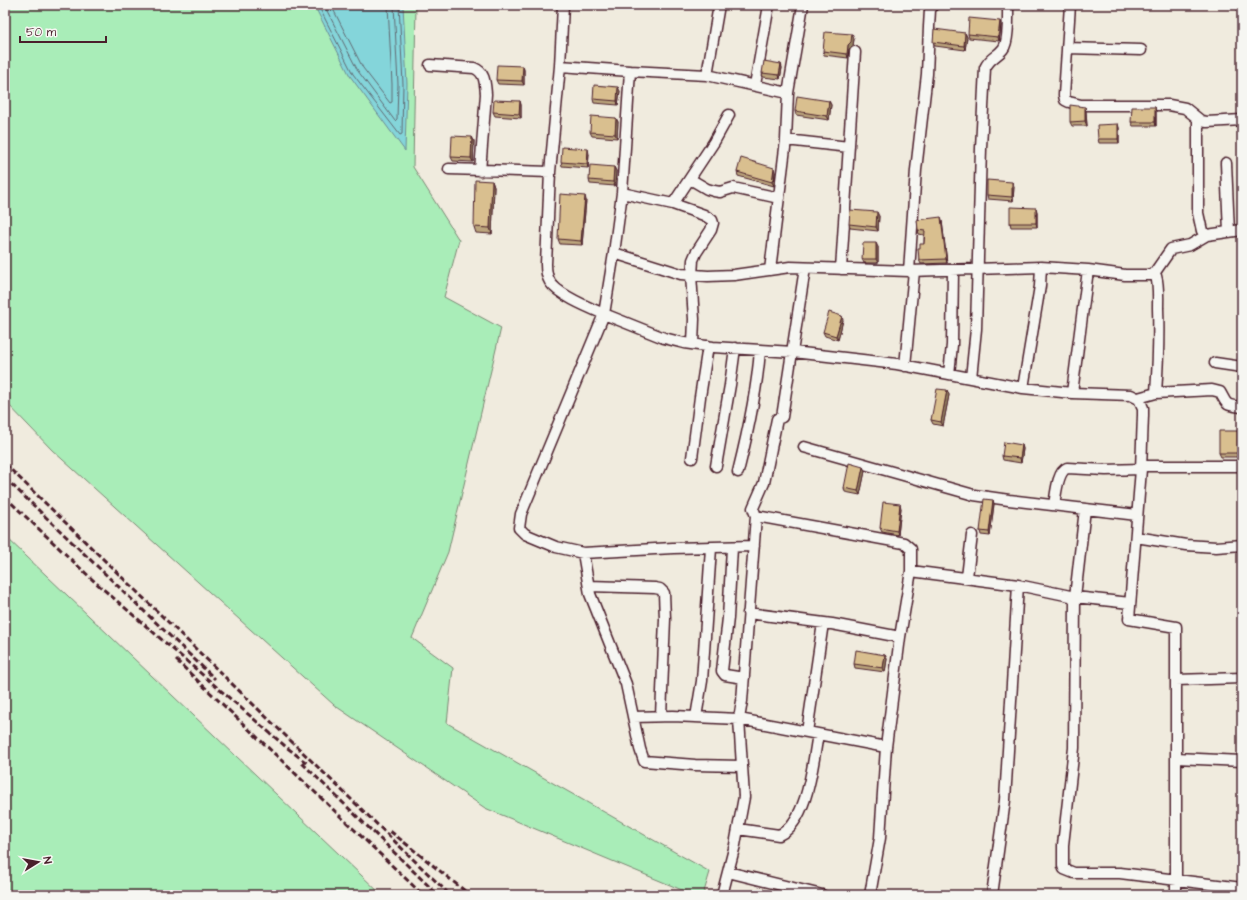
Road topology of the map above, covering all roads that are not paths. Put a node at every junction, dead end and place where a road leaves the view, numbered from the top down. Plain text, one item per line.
1 (563, 5) edge
2 (719, 5) edge
3 (769, 5) edge
4 (802, 5) edge
5 (933, 5) edge
6 (1008, 5) edge
7 (1070, 5) edge
8 (1067, 48) junction
9 (1141, 50) dead end
10 (855, 52) dead end
11 (430, 65) dead end
12 (560, 66) junction
13 (630, 71) junction
14 (707, 74) junction
15 (755, 85) junction
16 (788, 93) junction
17 (729, 115) dead end
18 (1198, 119) junction
19 (1242, 120) edge
20 (786, 140) junction
21 (849, 147) junction
22 (1226, 163) dead end
23 (449, 169) dead end
24 (480, 171) junction
25 (550, 172) junction
26 (690, 179) junction
27 (622, 193) junction
28 (779, 198) junction
29 (673, 204) junction
30 (1242, 230) edge
31 (1229, 232) junction
32 (1207, 235) junction
33 (614, 253) junction
34 (1041, 267) junction
35 (805, 268) junction
36 (841, 269) junction
37 (770, 270) junction
38 (953, 270) junction
39 (978, 270) junction
40 (1088, 270) junction
41 (911, 271) junction
42 (691, 275) junction
43 (1153, 275) junction
44 (604, 314) junction
45 (693, 344) junction
46 (708, 346) junction
47 (735, 348) junction
48 (760, 350) junction
49 (793, 352) junction
50 (1215, 363) dead end
51 (905, 366) junction
52 (1242, 367) edge
53 (949, 374) junction
54 (971, 378) junction
55 (1023, 388) junction
56 (1072, 393) junction
57 (1156, 393) junction
58 (1138, 398) junction
59 (1242, 407) edge
60 (804, 447) dead end
61 (692, 458) dead end
62 (716, 466) dead end
63 (1242, 466) edge
64 (1141, 468) junction
65 (738, 472) dead end
66 (1054, 506) junction
67 (1085, 509) junction
68 (1137, 515) junction
69 (756, 516) junction
70 (972, 534) dead end
71 (1136, 537) junction
72 (1242, 545) edge
73 (754, 546) junction
74 (711, 548) junction
75 (732, 548) junction
76 (583, 553) junction
77 (911, 571) junction
78 (967, 577) junction
79 (1018, 585) junction
80 (589, 586) junction
81 (1076, 597) junction
82 (1130, 603) junction
83 (748, 613) junction
84 (823, 623) junction
85 (900, 637) junction
86 (744, 678) junction
87 (1242, 678) edge
88 (1176, 680) junction
89 (661, 716) junction
90 (633, 717) junction
91 (696, 717) junction
92 (739, 719) junction
93 (807, 732) junction
94 (818, 734) junction
95 (886, 747) junction
96 (1176, 758) junction
97 (1242, 761) edge
98 (741, 766) junction
99 (738, 829) junction
100 (728, 872) junction
101 (1176, 880) junction
102 (1242, 888) edge
103 (722, 895) edge
104 (822, 895) edge
105 (870, 895) edge
106 (992, 895) edge
107 (1176, 895) edge

1 - 12 street
2 - 14 street
3 - 15 street
4 - 16 street
5 - 41 street
6 - 39 street
7 - 8 street
8 - 9 street
8 - 18 street
10 - 21 street
11 - 24 street
12 - 13 street
12 - 25 street
13 - 14 street
13 - 27 street
14 - 15 street
15 - 16 street
16 - 20 street
17 - 26 street
18 - 19 street
18 - 32 street
20 - 21 street
20 - 28 street
21 - 36 street
22 - 31 street
23 - 24 street
24 - 25 street
25 - 44 street
26 - 28 street
26 - 29 street
27 - 29 street
27 - 33 street
28 - 37 street
29 - 42 street
30 - 31 street
31 - 32 street
32 - 43 street
33 - 42 street
33 - 44 street
34 - 39 street
34 - 40 street
34 - 55 street
35 - 36 street
35 - 37 street
35 - 49 street
36 - 41 street
37 - 42 street
38 - 39 street
38 - 41 street
38 - 53 street
39 - 54 street
40 - 43 street
40 - 56 street
41 - 51 street
42 - 45 street
43 - 57 street
44 - 45 street
44 - 76 street
45 - 46 street
46 - 47 street
46 - 61 street
47 - 48 street
47 - 62 street
48 - 49 street
48 - 65 street
49 - 51 street
49 - 69 street
50 - 52 street
51 - 53 street
53 - 54 street
54 - 55 street
55 - 56 street
56 - 58 street
57 - 58 street
57 - 59 street
58 - 64 street
60 - 66 street
63 - 64 street
64 - 66 street
64 - 68 street
66 - 67 street
67 - 68 street
67 - 81 street
68 - 71 street
69 - 73 street
69 - 77 street
70 - 78 street
71 - 72 street
71 - 82 street
73 - 75 street
73 - 83 street
74 - 75 street
74 - 76 street
74 - 91 street
75 - 86 street
76 - 80 street
77 - 78 street
77 - 85 street
78 - 79 street
79 - 81 street
79 - 106 street
80 - 89 street
80 - 90 street
81 - 82 street
81 - 101 street
82 - 88 street
83 - 84 street
83 - 86 street
84 - 85 street
84 - 93 street
85 - 95 street
86 - 92 street
87 - 88 street
88 - 96 street
89 - 90 street
89 - 91 street
90 - 98 street
91 - 92 street
92 - 93 street
92 - 98 street
93 - 94 street
94 - 95 street
94 - 99 street
95 - 105 street
96 - 97 street
96 - 101 street
98 - 99 street
99 - 100 street
100 - 103 street
100 - 104 street
101 - 102 street
101 - 107 street

